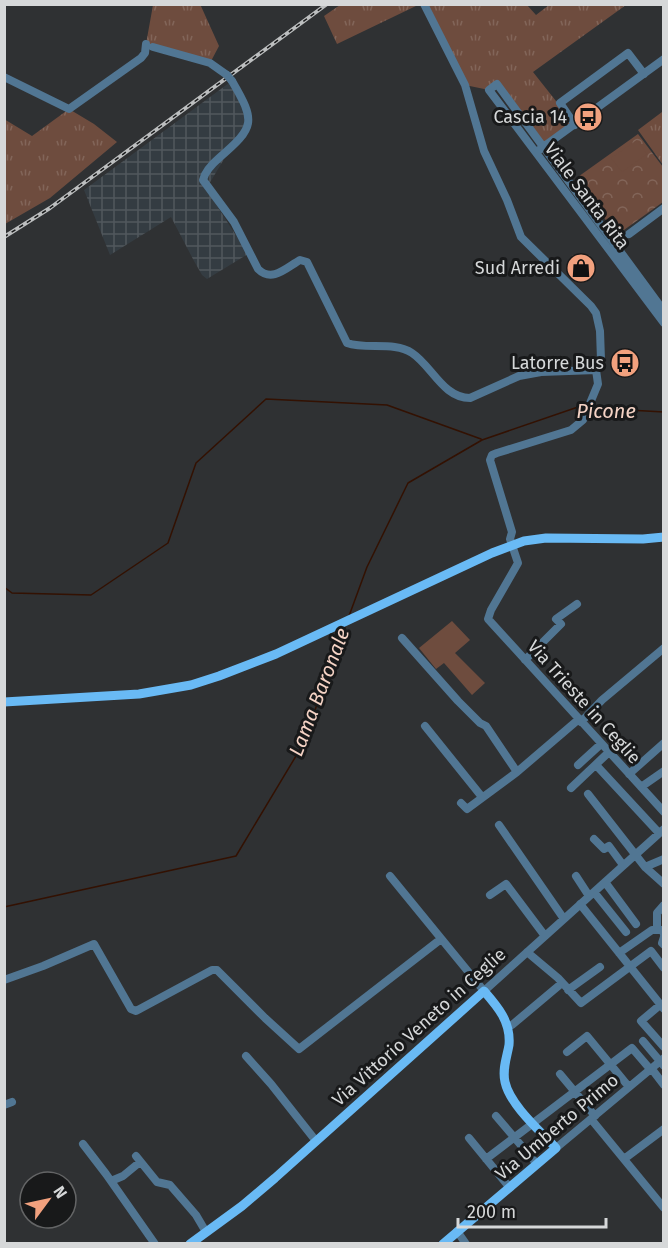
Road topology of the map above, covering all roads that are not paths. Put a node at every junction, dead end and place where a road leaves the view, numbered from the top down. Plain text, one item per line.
1 (424, 4) edge
2 (663, 59) edge
3 (644, 74) junction
4 (4, 77) edge
5 (575, 125) junction
6 (539, 150) junction
7 (663, 208) edge
8 (587, 213) junction
9 (629, 234) dead end
10 (663, 311) edge
11 (663, 323) edge
12 (596, 370) junction
13 (663, 537) edge
14 (513, 545) junction
15 (577, 604) dead end
16 (402, 638) dead end
17 (663, 648) edge
18 (525, 660) junction
19 (4, 702) edge
20 (580, 720) junction
21 (425, 726) dead end
22 (663, 743) edge
23 (601, 744) junction
24 (609, 752) junction
25 (578, 765) dead end
26 (596, 765) junction
27 (517, 771) junction
28 (663, 771) edge
29 (629, 774) junction
30 (641, 787) junction
31 (571, 788) dead end
32 (588, 794) dead end
33 (482, 797) junction
34 (460, 803) dead end
35 (662, 805) edge
36 (499, 825) dead end
37 (661, 831) edge
38 (594, 840) dead end
39 (635, 855) junction
40 (663, 859) edge
41 (623, 865) junction
42 (645, 867) junction
43 (390, 876) dead end
44 (576, 876) dead end
45 (605, 882) junction
46 (663, 884) edge
47 (591, 894) junction
48 (490, 895) dead end
49 (580, 904) junction
50 (663, 905) edge
51 (564, 919) junction
52 (636, 924) dead end
53 (626, 932) dead end
54 (545, 936) junction
55 (441, 939) junction
56 (662, 939) edge
57 (527, 952) junction
58 (619, 954) junction
59 (600, 967) dead end
60 (630, 967) junction
61 (663, 968) edge
62 (4, 980) edge
63 (562, 983) junction
64 (568, 990) junction
65 (484, 991) junction
66 (662, 1006) edge
67 (507, 1026) junction
68 (643, 1041) dead end
69 (663, 1047) edge
70 (567, 1052) dead end
71 (246, 1056) dead end
72 (662, 1062) edge
73 (611, 1064) junction
74 (650, 1069) junction
75 (560, 1074) dead end
76 (663, 1084) edge
77 (629, 1087) junction
78 (575, 1092) junction
79 (496, 1116) dead end
80 (593, 1118) junction
81 (534, 1123) junction
82 (663, 1129) edge
83 (469, 1138) dead end
84 (515, 1138) junction
85 (316, 1141) junction
86 (82, 1144) dead end
87 (556, 1148) junction
88 (486, 1159) junction
89 (624, 1159) junction
90 (537, 1164) junction
91 (111, 1182) junction
92 (510, 1188) junction
93 (663, 1208) edge
94 (206, 1232) junction
95 (457, 1232) junction
96 (155, 1244) edge
97 (190, 1244) edge
98 (443, 1244) edge
99 (466, 1244) edge

1 - 12 street
2 - 3 street
3 - 5 street
3 - 5 street
4 - 12 street
5 - 6 street
6 - 6 street, Viale Santa Rita
6 - 8 street, Viale Santa Rita
7 - 9 street
8 - 10 street, Viale Santa Rita
8 - 11 street, Viale Santa Rita
12 - 14 street
13 - 14 main road
14 - 18 street, Via Trieste in Ceglie
14 - 19 main road
15 - 18 street
16 - 27 street
17 - 20 street
18 - 20 street, Via Trieste in Ceglie
20 - 23 street, Via Trieste in Ceglie
20 - 27 street
21 - 33 street
22 - 29 street
23 - 24 street, Via Trieste in Ceglie
23 - 25 street
24 - 26 street
24 - 29 street, Via Trieste in Ceglie
26 - 31 street
26 - 37 street
27 - 33 street
28 - 30 street
29 - 30 street, Via Trieste in Ceglie
30 - 35 street, Via Trieste in Ceglie
32 - 39 street
33 - 34 street
36 - 51 street
37 - 39 street, Via Vittorio Veneto in Ceglie
38 - 41 street
39 - 41 street, Via Vittorio Veneto in Ceglie
39 - 42 street
40 - 42 street
41 - 45 street, Via Vittorio Veneto in Ceglie
42 - 46 street
43 - 55 street
44 - 47 street
45 - 47 street, Via Vittorio Veneto in Ceglie
45 - 52 street
47 - 49 street, Via Vittorio Veneto in Ceglie
47 - 53 street
48 - 54 street
49 - 51 street, Via Vittorio Veneto in Ceglie
49 - 58 street
50 - 56 street
51 - 54 street, Via Vittorio Veneto in Ceglie
54 - 57 street, Via Vittorio Veneto in Ceglie
55 - 62 street
55 - 65 street
56 - 58 street
57 - 63 street
57 - 65 street, Via Vittorio Veneto in Ceglie
58 - 60 street
59 - 64 street
60 - 61 street
60 - 64 street
60 - 66 street
63 - 64 street
63 - 67 street
65 - 67 main road
65 - 85 main road, Via Vittorio Veneto in Ceglie
66 - 69 street
67 - 81 main road
68 - 72 street
70 - 73 street
71 - 85 street
72 - 74 street, Via Umberto Primo
73 - 74 street
73 - 77 street
73 - 78 street
74 - 76 street
74 - 77 street, Via Umberto Primo
75 - 78 street
77 - 80 street, Via Umberto Primo
78 - 80 street
78 - 81 street
79 - 84 street
80 - 87 street, Via Umberto Primo
80 - 89 street
81 - 84 street
81 - 87 main road
82 - 89 street
83 - 88 street
84 - 88 street
84 - 90 street
85 - 94 main road, Via Vittorio Veneto in Ceglie
86 - 91 street
87 - 90 main road, Via Umberto Primo
88 - 92 street
89 - 93 street
90 - 92 main road, Via Umberto Primo
91 - 94 street
91 - 96 street
92 - 95 main road, Via Umberto Primo
94 - 97 main road, Via Vittorio Veneto in Ceglie
95 - 98 main road, Via Umberto Primo
95 - 99 street

